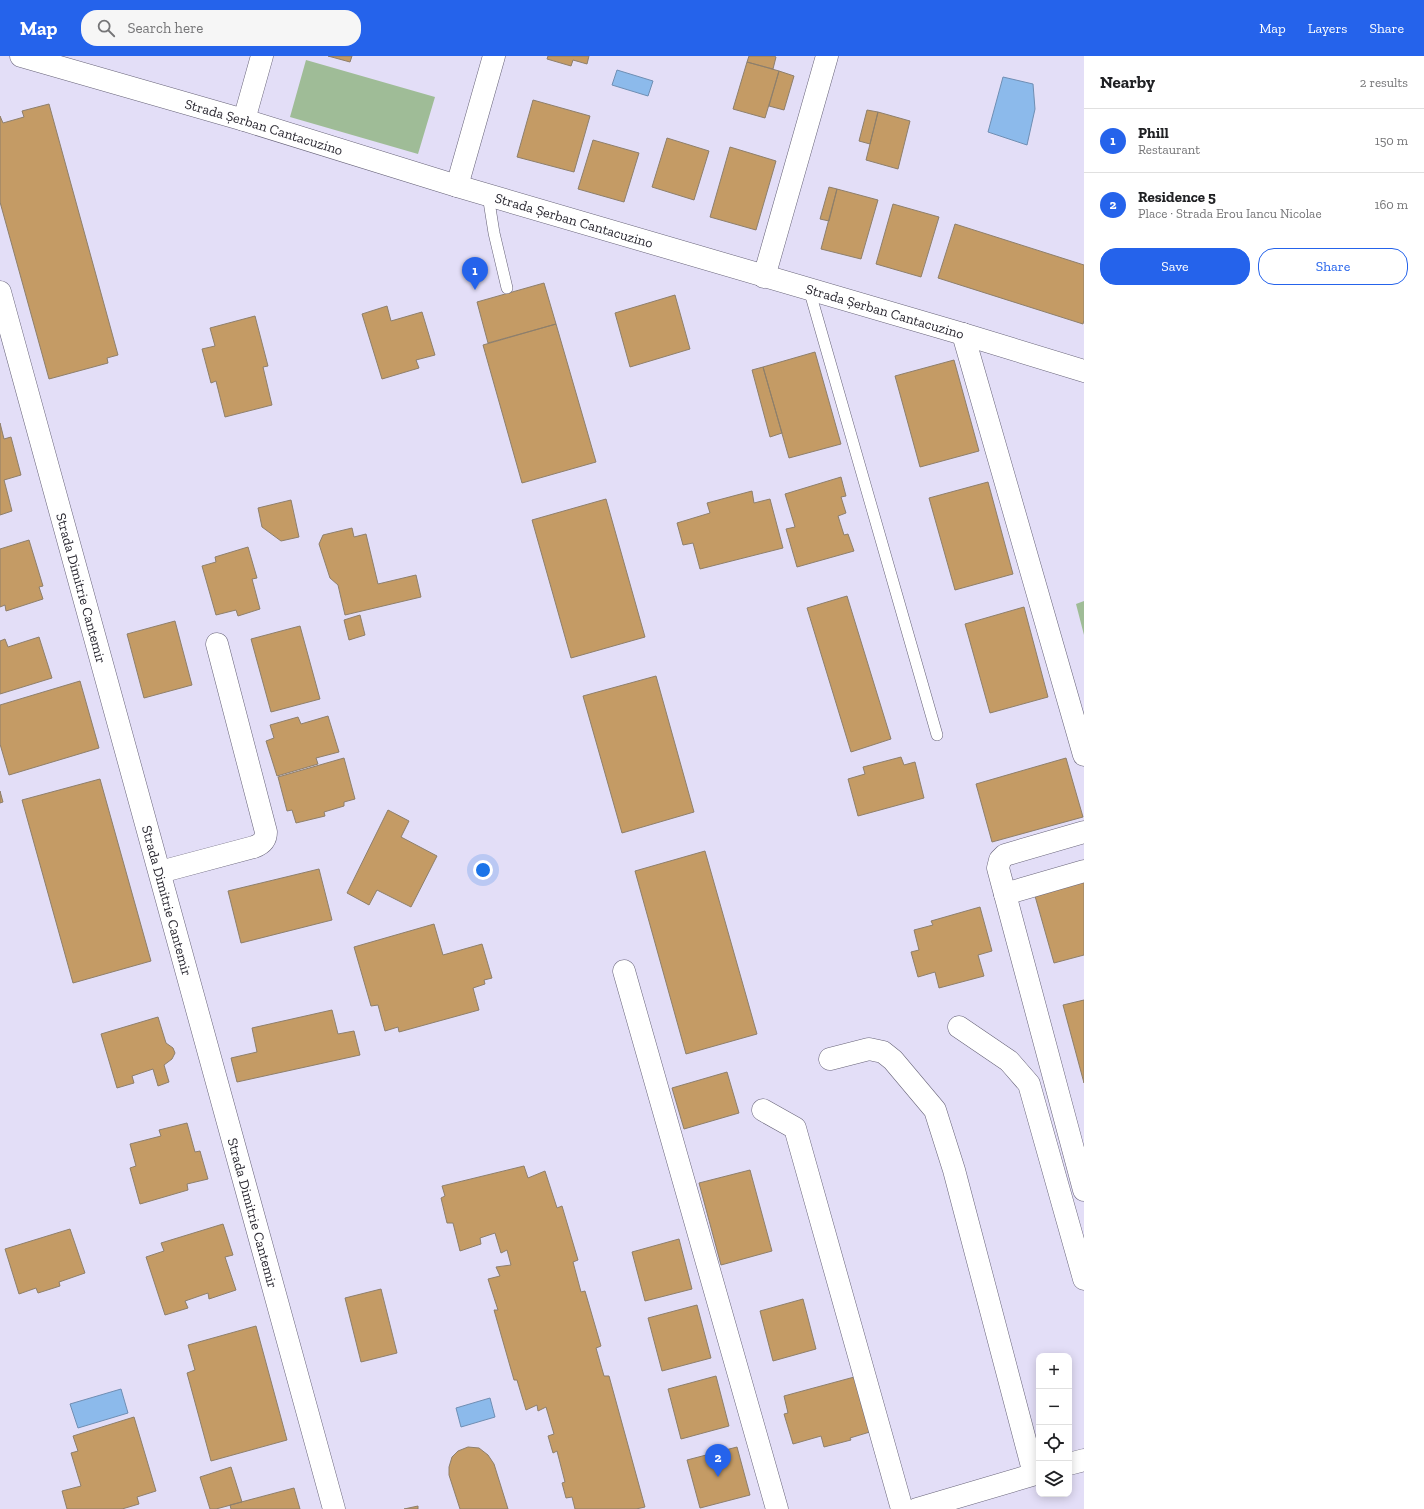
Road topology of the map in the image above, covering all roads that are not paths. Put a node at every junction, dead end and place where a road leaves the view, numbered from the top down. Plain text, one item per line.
1 (21, 56) edge
2 (262, 56) edge
3 (494, 56) edge
4 (827, 56) edge
5 (66, 62) edge
6 (244, 120) junction
7 (457, 186) junction
8 (488, 195) junction
9 (764, 276) junction
10 (507, 288) dead end
11 (809, 289) junction
12 (0, 292) edge
13 (963, 334) junction
14 (1084, 371) edge
15 (218, 644) dead end
16 (937, 735) dead end
17 (1084, 755) edge
18 (1084, 832) edge
19 (1084, 871) edge
20 (160, 872) junction
21 (1005, 894) junction
22 (624, 970) dead end
23 (959, 1027) dead end
24 (830, 1059) dead end
25 (763, 1110) dead end
26 (1084, 1190) edge
27 (1084, 1279) edge
28 (1036, 1469) edge
29 (1036, 1473) edge
30 (334, 1509) edge
31 (777, 1509) edge
32 (902, 1509) edge
33 (917, 1509) edge

1 - 5 street, Strada Șerban Cantacuzino
2 - 6 street
3 - 7 street
4 - 9 street
5 - 6 street, Strada Șerban Cantacuzino
6 - 7 street, Strada Șerban Cantacuzino
7 - 8 street, Strada Șerban Cantacuzino
8 - 9 street, Strada Șerban Cantacuzino
8 - 10 lane
9 - 11 street, Strada Șerban Cantacuzino
11 - 13 street, Strada Șerban Cantacuzino
11 - 16 lane
12 - 20 street, Strada Dimitrie Cantemir
13 - 14 street, Strada Șerban Cantacuzino
13 - 17 street
15 - 20 street
18 - 21 street
19 - 21 street
20 - 30 street, Strada Dimitrie Cantemir
21 - 26 street
22 - 31 street
23 - 27 street
24 - 28 street
25 - 32 street
29 - 33 street

